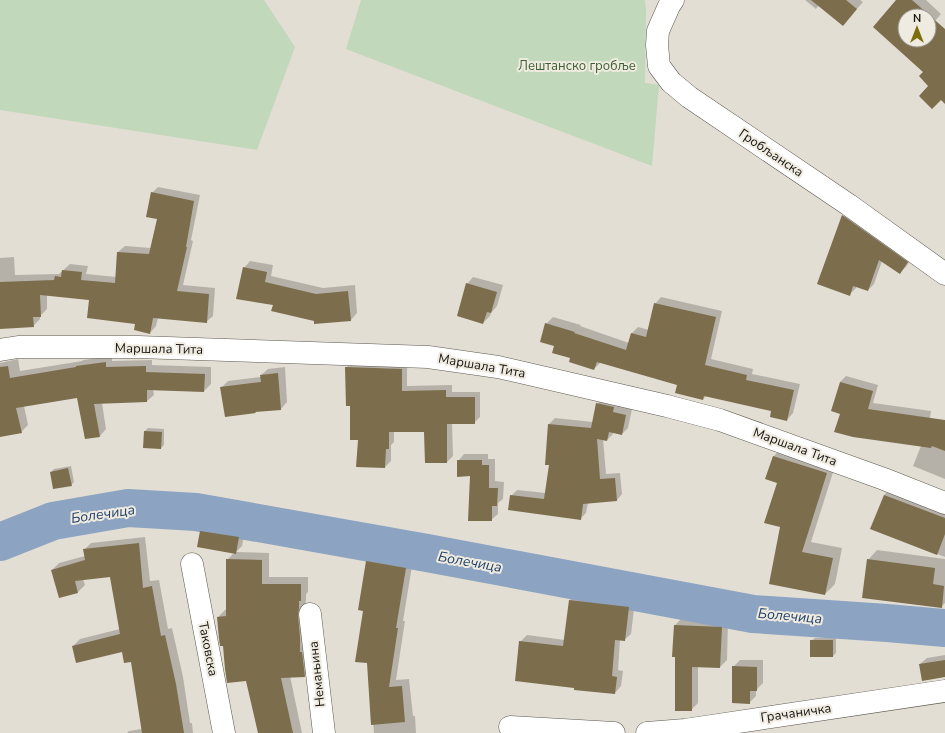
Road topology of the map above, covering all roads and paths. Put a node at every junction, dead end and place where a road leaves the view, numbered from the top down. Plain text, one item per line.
1 (670, 2) edge
2 (945, 274) edge
3 (0, 350) edge
4 (945, 503) edge
5 (192, 564) dead end
6 (310, 614) dead end
7 (945, 692) edge
8 (510, 727) dead end
9 (224, 733) edge
10 (324, 733) edge
11 (614, 733) edge
12 (647, 733) edge

1 - 2 street, Гробљанска
3 - 4 street, Маршала Тита
5 - 9 street, Таковска
6 - 10 street, Немањина
7 - 12 street, Грачаничка
8 - 11 street

